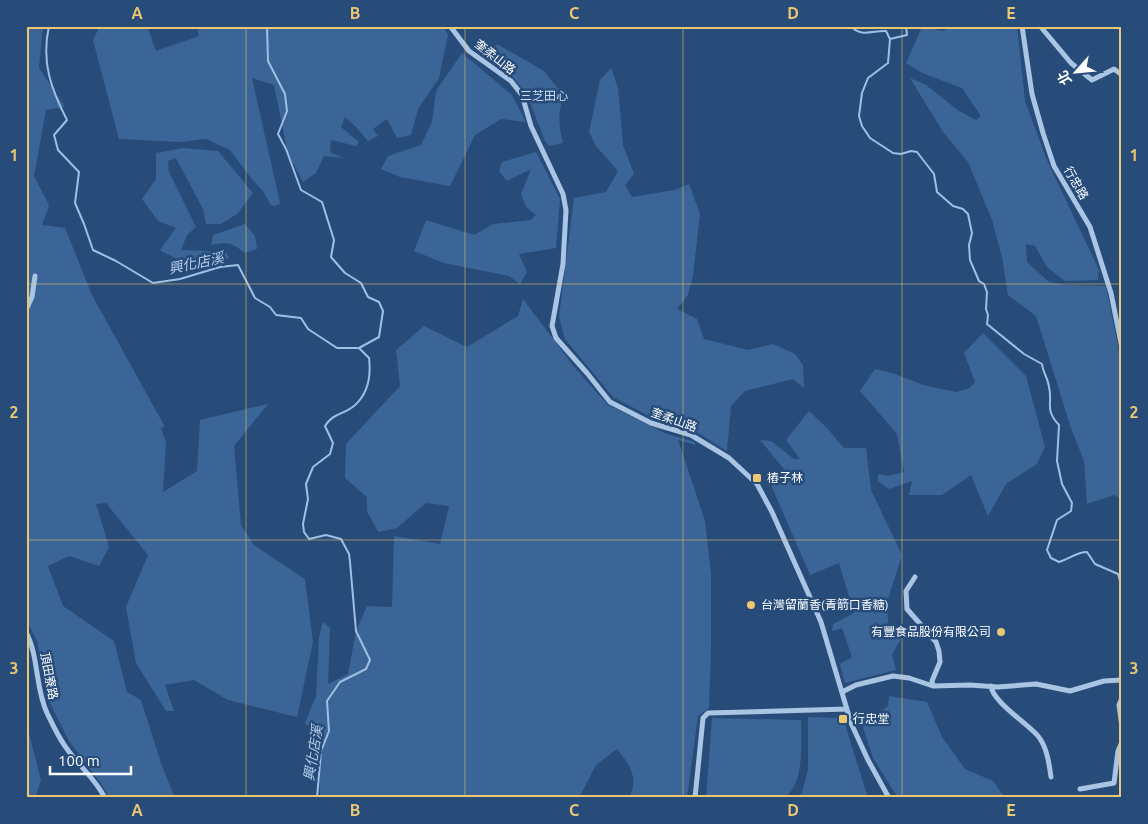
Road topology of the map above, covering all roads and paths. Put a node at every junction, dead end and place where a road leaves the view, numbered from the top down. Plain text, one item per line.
1 (450, 26) edge
2 (1022, 26) edge
3 (1040, 26) edge
4 (1122, 75) edge
5 (35, 276) dead end
6 (26, 310) edge
7 (1122, 348) edge
8 (915, 577) dead end
9 (26, 632) edge
10 (1121, 681) edge
11 (933, 686) junction
12 (991, 686) junction
13 (842, 692) junction
14 (1122, 698) edge
15 (847, 709) junction
16 (1122, 727) edge
17 (1122, 742) edge
18 (1051, 776) dead end
19 (1080, 789) dead end
20 (104, 798) edge
21 (695, 798) edge
22 (889, 798) edge

1 - 13 street, 奎柔山路
2 - 7 street, 行忠路
3 - 4 street
5 - 6 street
8 - 11 street
9 - 20 street, 頂田寮路
10 - 12 street
11 - 12 street
11 - 13 street
12 - 18 street
13 - 15 street, 奎柔山路
14 - 16 street
15 - 21 street
15 - 22 street, 奎柔山路
17 - 19 street

